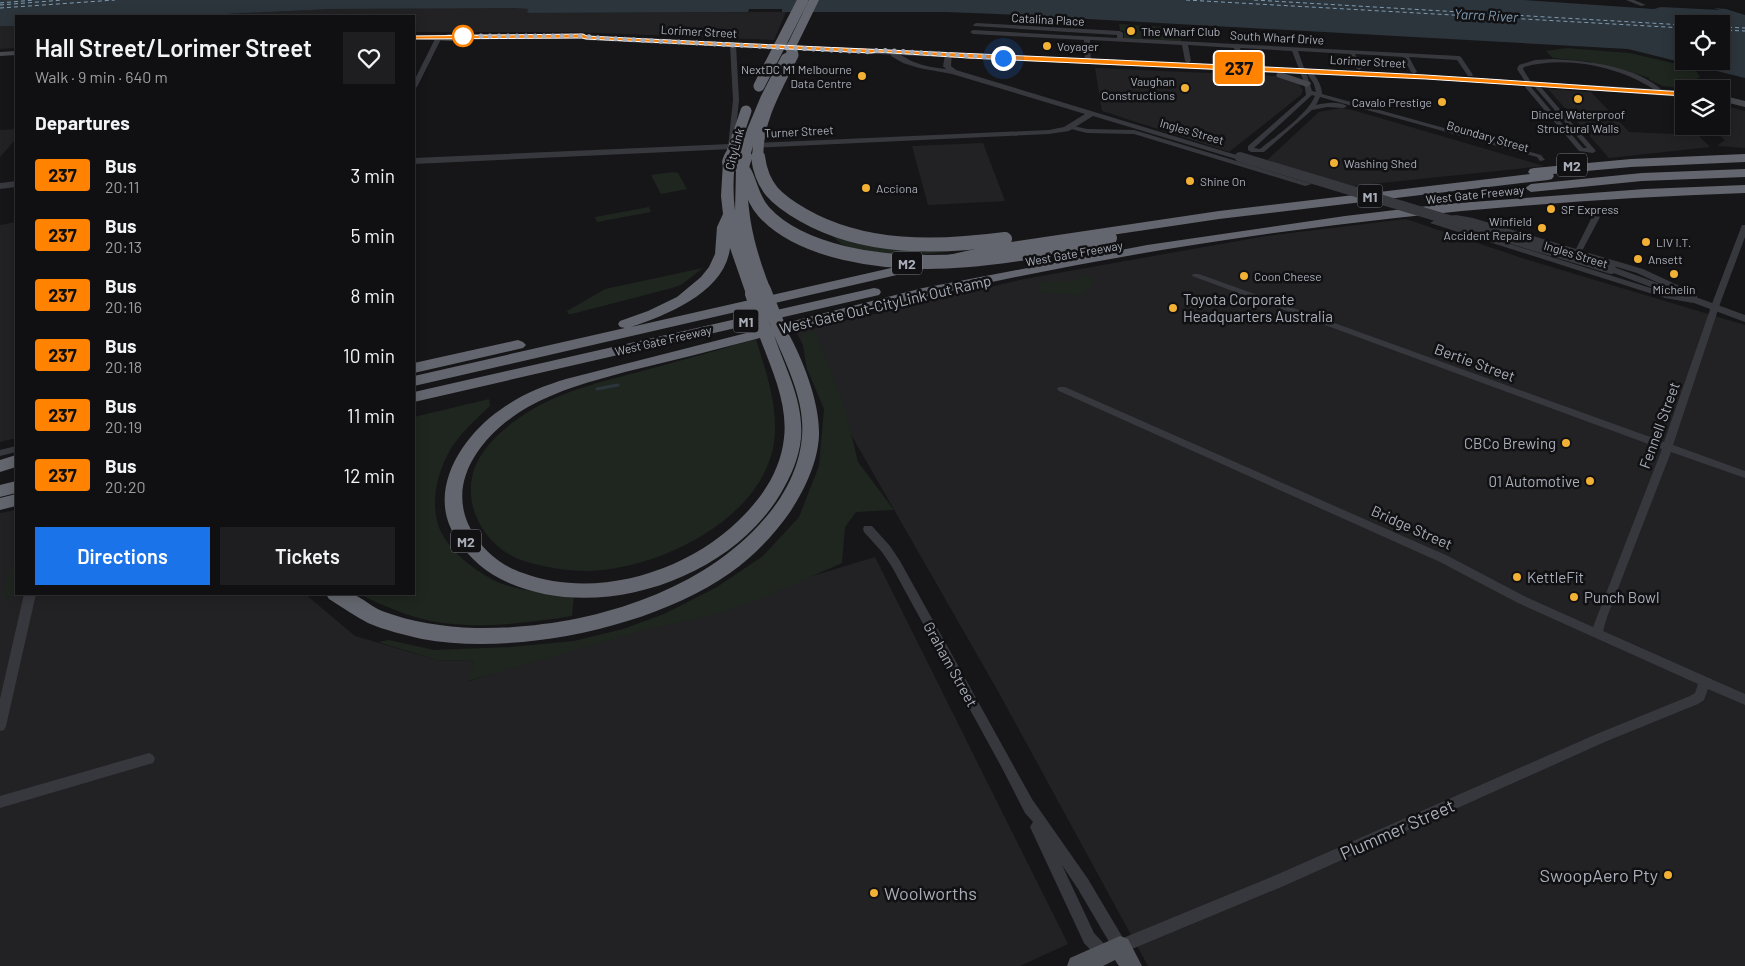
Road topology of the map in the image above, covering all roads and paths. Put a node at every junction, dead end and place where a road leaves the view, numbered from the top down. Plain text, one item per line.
1 (803, 0) edge
2 (814, 0) edge
3 (1629, 0) edge
4 (1644, 5) dead end
5 (976, 25) dead end
6 (1050, 29) junction
7 (973, 32) dead end
8 (1049, 36) junction
9 (415, 37) edge
10 (442, 37) junction
11 (1087, 39) junction
12 (1120, 40) junction
13 (1185, 43) junction
14 (733, 45) junction
15 (1236, 46) junction
16 (791, 47) junction
17 (1294, 49) junction
18 (871, 52) junction
19 (1351, 52) junction
20 (15, 53) edge
21 (0, 54) edge
22 (894, 54) junction
23 (932, 54) junction
24 (949, 55) junction
25 (1405, 55) junction
26 (1188, 61) dead end
27 (1088, 62) junction
28 (1242, 63) dead end
29 (1176, 66) junction
30 (1359, 68) dead end
31 (953, 72) junction
32 (1305, 72) junction
33 (1414, 72) dead end
34 (1274, 73) junction
35 (1328, 75) junction
36 (1470, 75) dead end
37 (1438, 79) junction
38 (1530, 83) junction
39 (415, 85) edge
40 (1310, 89) junction
41 (1659, 90) junction
42 (1675, 91) edge
43 (1318, 95) junction
44 (1730, 102) edge
45 (1542, 105) junction
46 (1553, 105) junction
47 (1344, 106) junction
48 (1745, 106) edge
49 (1310, 108) junction
50 (1091, 114) junction
51 (1559, 124) junction
52 (1570, 124) junction
53 (1069, 127) junction
54 (1274, 127) junction
55 (1285, 130) junction
56 (731, 147) junction
57 (1745, 156) edge
58 (415, 161) edge
59 (1745, 162) edge
60 (1745, 166) edge
61 (742, 168) junction
62 (1745, 173) edge
63 (1745, 181) edge
64 (15, 184) edge
65 (1308, 184) dead end
66 (1745, 185) edge
67 (0, 186) edge
68 (1745, 189) edge
69 (1547, 198) junction
70 (1350, 211) junction
71 (1596, 217) dead end
72 (732, 223) junction
73 (1745, 227) edge
74 (1001, 244) junction
75 (1578, 252) junction
76 (1196, 276) dead end
77 (1693, 298) junction
78 (1715, 306) junction
79 (1745, 313) edge
80 (816, 318) junction
81 (1745, 319) edge
82 (774, 335) joint
83 (415, 368) edge
84 (791, 378) junction
85 (415, 381) edge
86 (1062, 389) dead end
87 (415, 397) edge
88 (415, 409) edge
89 (1668, 447) junction
90 (15, 449) edge
91 (0, 453) edge
92 (15, 456) edge
93 (0, 460) edge
94 (15, 461) edge
95 (0, 466) edge
96 (15, 470) edge
97 (0, 474) edge
98 (1745, 475) edge
99 (15, 487) edge
100 (0, 491) edge
101 (15, 500) edge
102 (0, 504) edge
103 (15, 506) edge
104 (0, 510) edge
105 (868, 529) dead end
106 (30, 595) edge
107 (338, 595) edge
108 (1597, 632) junction
109 (1705, 682) junction
110 (1745, 700) edge
111 (0, 726) edge
112 (149, 759) dead end
113 (0, 802) edge
114 (1027, 803) junction
115 (1112, 956) edge
116 (1078, 966) edge
117 (1131, 966) edge

1 - 72 highway, CityLink / M2, bridge
2 - 16 highway, CityLink / M2
3 - 4 street
5 - 6 street, Catalina Place
6 - 8 street
6 - 12 street, Catalina Place
7 - 8 street, South Wharf Drive
8 - 11 street, South Wharf Drive
9 - 10 main road, Lorimer Street
10 - 14 main road, Lorimer Street
10 - 39 street
11 - 12 street, South Wharf Drive
11 - 27 street
12 - 13 street, South Wharf Drive
13 - 15 street, South Wharf Drive
13 - 26 street
14 - 18 main road, Lorimer Street
14 - 56 street
15 - 17 street, South Wharf Drive
15 - 28 street
16 - 61 highway, CityLink / M2, bridge
16 - 74 highway, M2, bridge
17 - 19 street, South Wharf Drive
17 - 32 street
18 - 22 main road, Lorimer Street
18 - 23 main road, Lorimer Street
19 - 25 street, South Wharf Drive
19 - 30 street
20 - 21 main road
22 - 23 main road, Lorimer Street
22 - 31 street, Ingles Street
23 - 24 main road, Lorimer Street
24 - 27 main road, Lorimer Street
24 - 31 street
25 - 33 street
25 - 36 street, South Wharf Drive
27 - 29 main road, Lorimer Street
29 - 32 main road, Lorimer Street
29 - 34 main road, Lorimer Street
31 - 50 street, Ingles Street
32 - 34 main road, Lorimer Street
32 - 35 main road, Lorimer Street
32 - 37 main road, Lorimer Street
32 - 40 street
34 - 40 main road
35 - 37 main road, Lorimer Street
35 - 40 main road
37 - 38 main road, Lorimer Street
38 - 41 main road, Lorimer Street
38 - 41 street
38 - 45 street
38 - 46 street
40 - 43 street, Boundary Street
40 - 43 street
40 - 54 street
41 - 42 main road, Lorimer Street
43 - 47 street, Boundary Street
43 - 47 street, Boundary Street
43 - 49 street
44 - 48 main road
45 - 46 street
45 - 51 street
46 - 52 street
47 - 49 street
49 - 55 street
50 - 53 street, Turner Street
50 - 77 street, Ingles Street, bridge
51 - 52 street
51 - 52 street
53 - 56 street, Turner Street
53 - 65 street, Ingles Street
54 - 55 street
54 - 55 street
56 - 58 street, Turner Street
57 - 74 highway, M2
59 - 74 highway, West Gate Freeway / M1
60 - 61 highway, M2, bridge
61 - 72 highway, CityLink / M2
62 - 70 highway, West Gate Freeway / M1
63 - 70 highway
64 - 67 street
66 - 69 highway
68 - 69 highway, West Gate Out-CityLink Out Ramp / M1
69 - 80 highway, West Gate Out-CityLink Out Ramp / M1
70 - 87 highway, West Gate Freeway / M1
71 - 75 street
72 - 82 highway, CityLink / M2, bridge
72 - 83 highway, M2
73 - 78 street, Fennell Street
74 - 85 highway, West Gate Freeway / M1
75 - 77 street, Ingles Street
75 - 77 street, Ingles Street
76 - 89 street, Bertie Street
77 - 78 street, Ingles Street
78 - 79 street, Ingles Street
78 - 81 street, Ingles Street
78 - 89 street, Fennell Street
80 - 84 highway, West Gate Out-CityLink Out Ramp / M2
80 - 88 highway, M1
82 - 84 highway, West Gate Out-CityLink Out Ramp / M2
84 - 107 highway, M2
86 - 108 street, Bridge Street
89 - 98 street, Bertie Street
89 - 108 street, Fennell Street
90 - 91 street
92 - 93 highway
94 - 95 highway
96 - 97 highway
99 - 100 highway
101 - 102 highway
103 - 104 highway
105 - 114 street, Graham Street
106 - 111 street
108 - 109 street, Bridge Street
109 - 110 street, Bridge Street
109 - 115 street, Plummer Street
112 - 113 street
114 - 115 street, Graham Street
114 - 115 street, Graham Street
115 - 116 main road, Plummer Street
115 - 117 main road, Graham Street

